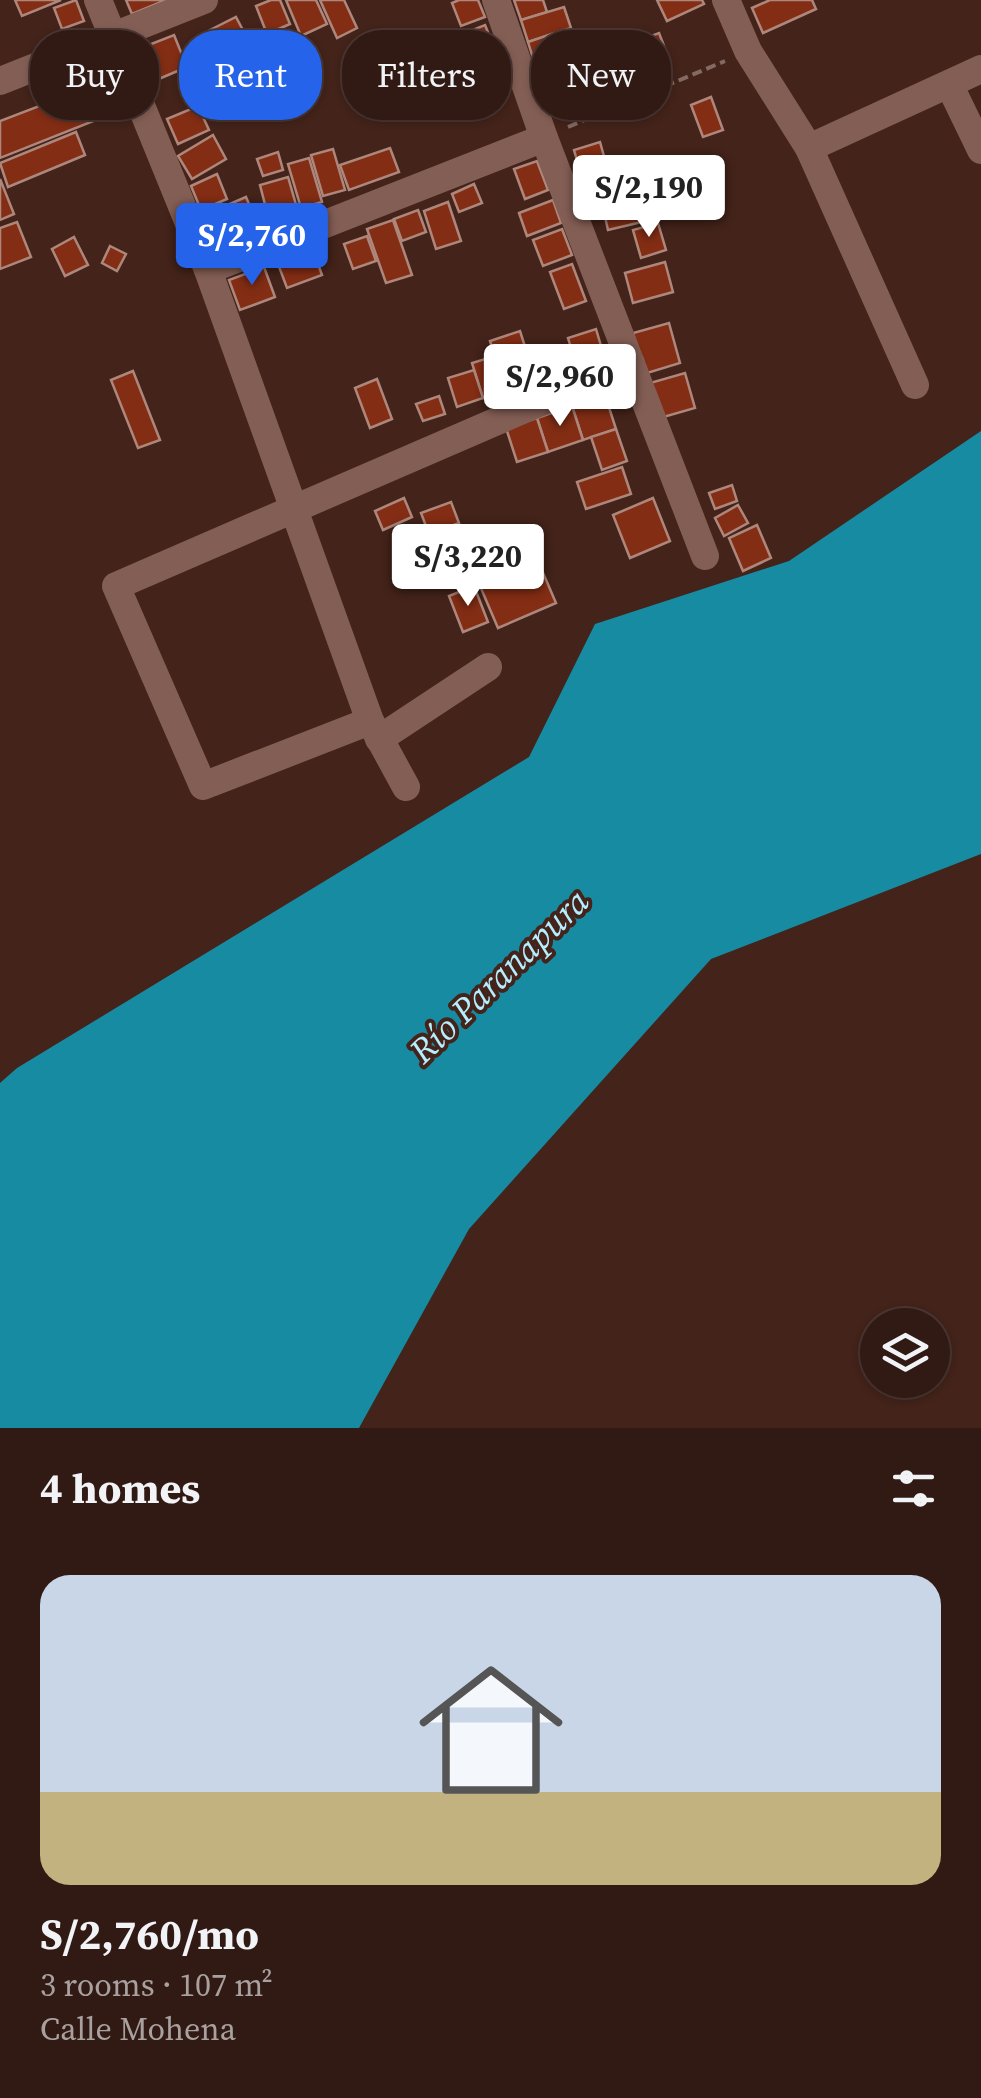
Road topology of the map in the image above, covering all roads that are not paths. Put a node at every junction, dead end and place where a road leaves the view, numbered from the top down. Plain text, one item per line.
1 (98, 0) edge
2 (204, 0) edge
3 (496, 0) edge
4 (726, 0) edge
5 (110, 30) edge
6 (127, 30) edge
7 (30, 69) edge
8 (981, 69) edge
9 (0, 81) edge
10 (949, 84) junction
11 (146, 120) edge
12 (544, 138) junction
13 (809, 148) junction
14 (981, 150) edge
15 (208, 270) junction
16 (631, 363) junction
17 (915, 385) dead end
18 (295, 510) junction
19 (705, 556) dead end
20 (488, 667) dead end
21 (374, 730) junction
22 (406, 787) dead end

1 - 5 street
2 - 6 street
3 - 12 street
4 - 13 street
7 - 9 street
8 - 10 street
10 - 13 street
10 - 14 street
11 - 15 street
12 - 15 street
12 - 16 street
13 - 17 street
15 - 18 street
16 - 18 street
16 - 19 street
18 - 21 street
18 - 21 street
20 - 21 street
21 - 22 street

